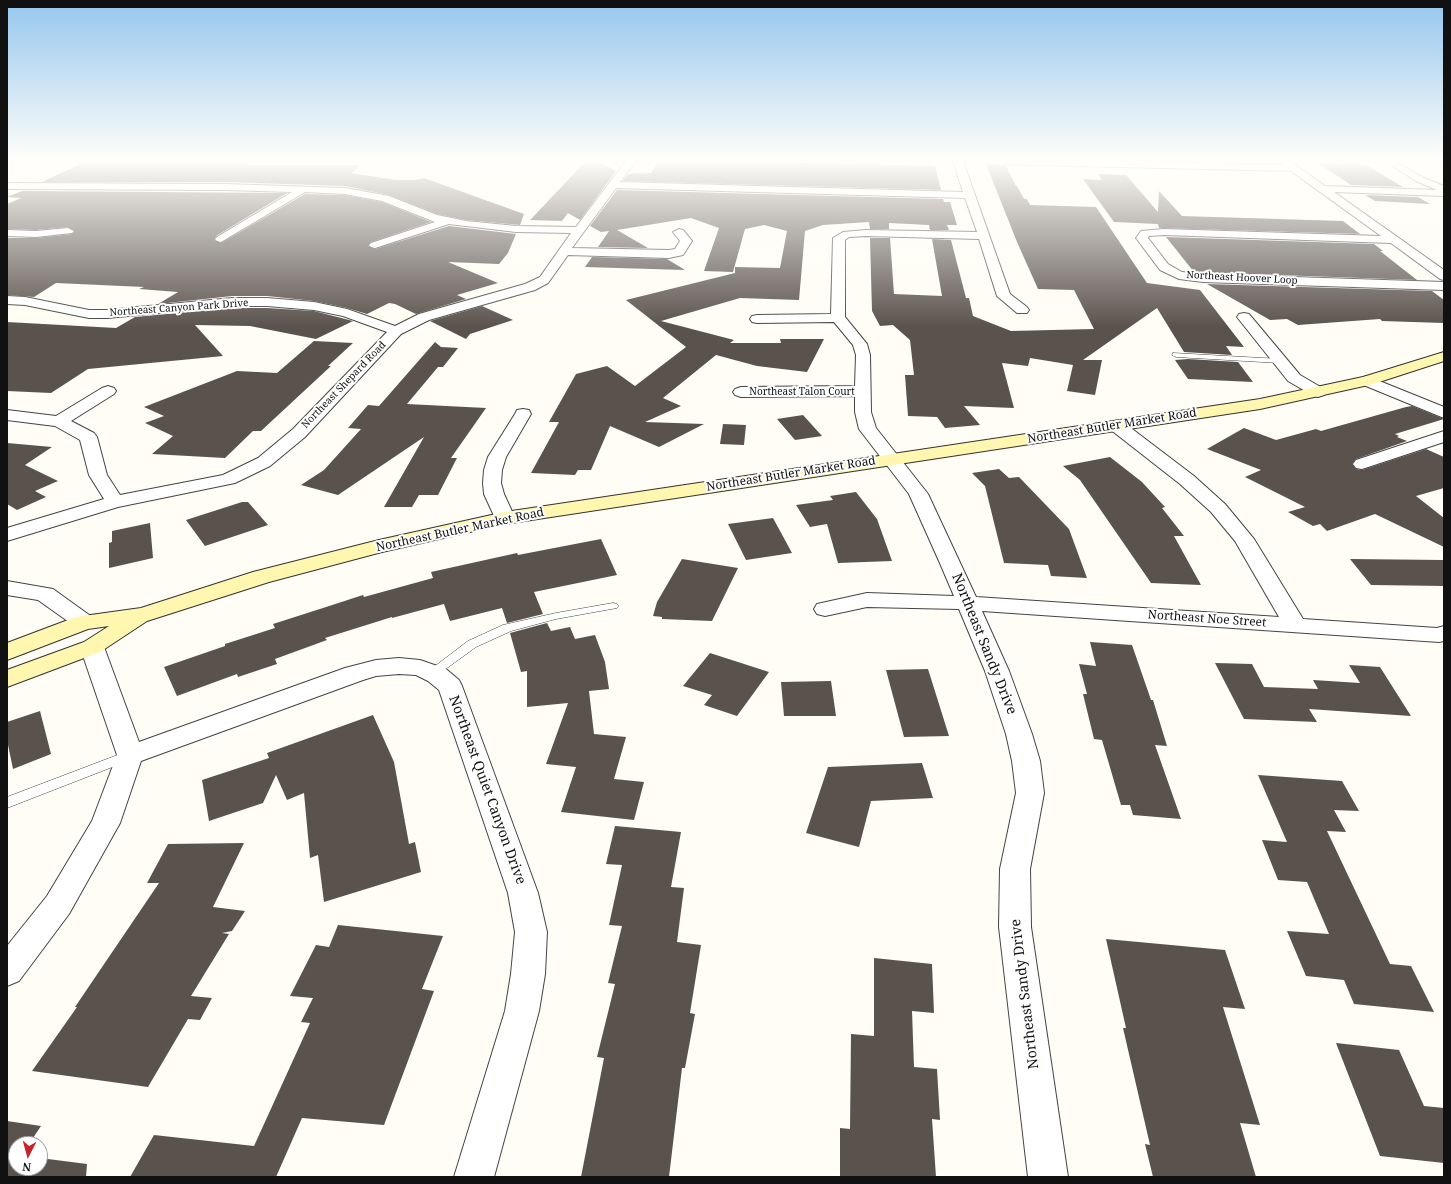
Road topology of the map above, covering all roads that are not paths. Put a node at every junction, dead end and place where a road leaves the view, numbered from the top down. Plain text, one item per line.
1 (259, 216) edge
2 (430, 216) edge
3 (589, 216) edge
4 (977, 216) edge
5 (1361, 216) edge
6 (448, 221) junction
7 (579, 230) junction
8 (68, 231) dead end
9 (679, 232) dead end
10 (7, 233) edge
11 (984, 236) junction
12 (221, 239) dead end
13 (1393, 240) junction
14 (375, 244) dead end
15 (564, 251) junction
16 (1444, 276) edge
17 (1444, 286) edge
18 (7, 300) edge
19 (1022, 310) dead end
20 (1244, 317) dead end
21 (838, 318) junction
22 (757, 319) dead end
23 (396, 331) junction
24 (1176, 355) dead end
25 (1444, 356) edge
26 (1280, 361) junction
27 (1367, 381) junction
28 (108, 391) dead end
29 (863, 391) junction
30 (740, 392) dead end
31 (1318, 392) junction
32 (1444, 413) edge
33 (523, 414) dead end
34 (7, 416) edge
35 (59, 421) junction
36 (1117, 426) junction
37 (1444, 436) edge
38 (891, 459) junction
39 (1362, 464) dead end
40 (115, 502) junction
41 (504, 518) junction
42 (7, 535) edge
43 (7, 588) edge
44 (969, 603) junction
45 (613, 606) dead end
46 (825, 609) dead end
47 (1295, 625) junction
48 (88, 634) junction
49 (1442, 636) edge
50 (7, 652) edge
51 (7, 664) edge
52 (432, 673) junction
53 (7, 679) edge
54 (130, 755) junction
55 (7, 803) edge
56 (7, 972) edge
57 (474, 1177) edge
58 (1048, 1177) edge

1 - 12 street
2 - 6 street
3 - 7 street, Northeast Shepard Road
4 - 11 street
5 - 13 street
6 - 7 street
6 - 14 street
7 - 15 street, Northeast Shepard Road
8 - 10 street
9 - 15 street
11 - 19 street
11 - 21 street
13 - 16 street
13 - 17 street, Northeast Hoover Loop
15 - 23 street, Northeast Shepard Road
18 - 23 street, Northeast Canyon Park Drive
20 - 26 street
21 - 22 street
21 - 29 street, Northeast Sandy Drive
23 - 40 street, Northeast Shepard Road
24 - 26 lane
25 - 27 main road, Northeast Butler Market Road
26 - 31 street
27 - 31 main road, Northeast Butler Market Road
27 - 32 street
28 - 35 street
29 - 30 street, Northeast Talon Court
29 - 38 street, Northeast Sandy Drive
31 - 36 main road, Northeast Butler Market Road
33 - 41 street
34 - 35 street
35 - 40 street
36 - 38 main road, Northeast Butler Market Road
36 - 47 street
37 - 39 street
38 - 41 main road, Northeast Butler Market Road
38 - 44 street, Northeast Sandy Drive
40 - 42 street, Northeast Shepard Road
41 - 48 main road, Northeast Butler Market Road
43 - 48 street
44 - 46 street, Northeast Noe Street
44 - 47 street, Northeast Noe Street
44 - 58 street, Northeast Sandy Drive
45 - 52 lane
47 - 49 street, Northeast Noe Street
48 - 50 main road, Northeast Butler Market Road
48 - 51 main road
48 - 53 main road, Northeast Butler Market Road
48 - 54 street
52 - 54 street, Northeast Quiet Canyon Drive
52 - 57 street, Northeast Quiet Canyon Drive
54 - 55 lane
54 - 56 street

